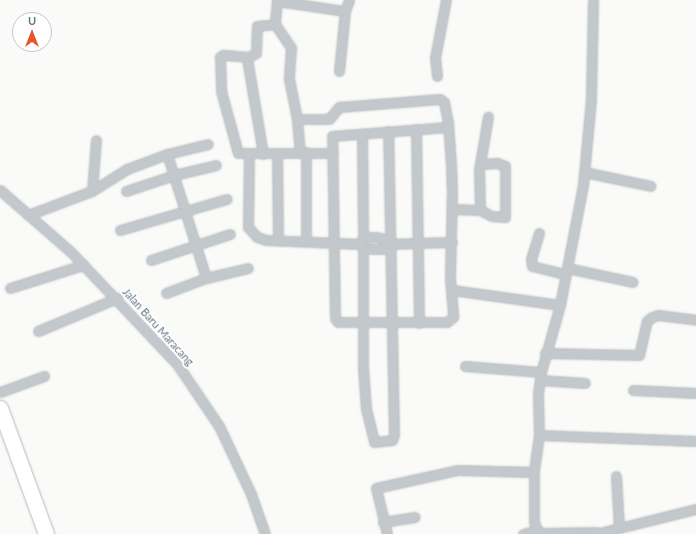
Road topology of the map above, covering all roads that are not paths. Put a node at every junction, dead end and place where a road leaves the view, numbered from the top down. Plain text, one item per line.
1 (349, 0) edge
2 (446, 0) edge
3 (593, 0) edge
4 (277, 1) edge
5 (345, 11) junction
6 (274, 24) junction
7 (248, 57) junction
8 (339, 71) dead end
9 (437, 76) dead end
10 (488, 118) dead end
11 (298, 119) junction
12 (448, 127) junction
13 (416, 129) junction
14 (388, 131) junction
15 (362, 134) junction
16 (96, 140) dead end
17 (208, 144) dead end
18 (303, 153) junction
19 (333, 153) junction
20 (167, 154) junction
21 (263, 154) junction
22 (277, 154) junction
23 (249, 155) junction
24 (480, 164) junction
25 (216, 165) dead end
26 (584, 172) junction
27 (174, 175) junction
28 (650, 186) dead end
29 (0, 190) edge
30 (92, 191) junction
31 (126, 191) dead end
32 (227, 199) dead end
33 (452, 209) junction
34 (183, 210) junction
35 (480, 210) junction
36 (28, 215) junction
37 (120, 230) dead end
38 (539, 233) dead end
39 (230, 234) dead end
40 (278, 240) junction
41 (306, 241) junction
42 (334, 242) junction
43 (452, 242) junction
44 (362, 243) junction
45 (388, 243) junction
46 (419, 243) junction
47 (194, 244) junction
48 (151, 260) dead end
49 (83, 265) junction
50 (248, 268) dead end
51 (566, 271) junction
52 (206, 278) junction
53 (633, 282) dead end
54 (10, 288) dead end
55 (452, 290) junction
56 (166, 292) dead end
57 (117, 298) junction
58 (560, 305) junction
59 (696, 320) edge
60 (362, 322) junction
61 (391, 322) junction
62 (419, 323) junction
63 (38, 331) dead end
64 (545, 353) junction
65 (465, 366) dead end
66 (44, 376) dead end
67 (540, 376) junction
68 (585, 383) dead end
69 (633, 390) dead end
70 (0, 392) edge
71 (696, 393) edge
72 (0, 408) edge
73 (539, 435) junction
74 (696, 441) edge
75 (534, 472) junction
76 (616, 476) dead end
77 (696, 509) edge
78 (415, 517) dead end
79 (384, 522) junction
80 (619, 528) junction
81 (536, 530) junction
82 (603, 533) edge
83 (46, 534) edge
84 (265, 534) edge
85 (387, 534) edge
86 (523, 534) edge

1 - 5 street
2 - 9 street
3 - 26 street
4 - 5 street
4 - 6 street
5 - 8 street
6 - 7 street
6 - 11 street
7 - 21 street
7 - 23 street
10 - 24 street
11 - 12 street
11 - 18 street
12 - 13 street
12 - 33 street
13 - 14 street
13 - 46 street
14 - 15 street
14 - 45 street
15 - 19 street
15 - 44 street
16 - 30 street
17 - 20 street
18 - 19 street
18 - 22 street
18 - 41 street
19 - 42 street
20 - 27 street
20 - 30 street
21 - 22 street
21 - 23 street
22 - 40 street
23 - 40 street
24 - 35 street
24 - 35 street
25 - 27 street
26 - 28 street
26 - 51 street
27 - 31 street
27 - 34 street
29 - 36 street, Jalan Baru Maracang
30 - 36 street
32 - 34 street
33 - 35 street
33 - 43 street
34 - 37 street
34 - 47 street
36 - 49 street, Jalan Baru Maracang
38 - 51 street
39 - 47 street
40 - 41 street
41 - 42 street
42 - 44 street
42 - 60 street
43 - 46 street
43 - 55 street
44 - 45 street
44 - 60 street
45 - 46 street
45 - 61 street
46 - 62 street
47 - 48 street
47 - 52 street
49 - 54 street
49 - 57 street, Jalan Baru Maracang
50 - 52 street
51 - 53 street
51 - 58 street
52 - 56 street
55 - 58 street
55 - 62 street
57 - 63 street
57 - 84 street, Jalan Baru Maracang
58 - 64 street
59 - 64 street
60 - 61 street
60 - 61 street
61 - 62 street
64 - 67 street
65 - 67 street
66 - 70 street
67 - 68 street
67 - 73 street
69 - 71 street
72 - 83 main road
73 - 74 street
73 - 75 street
75 - 79 street
75 - 81 street
76 - 80 street
77 - 80 street
78 - 79 street
79 - 85 street
80 - 82 street
81 - 82 street
81 - 86 street

